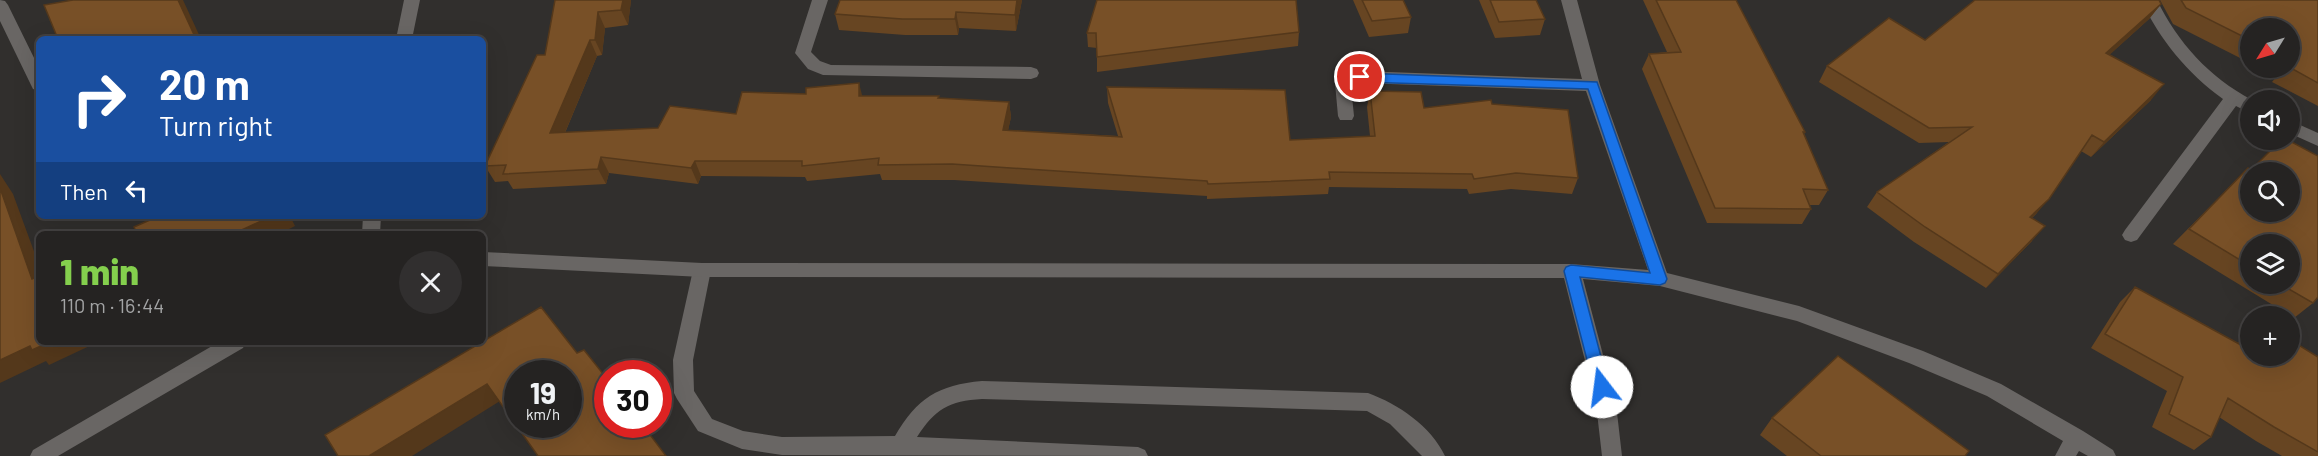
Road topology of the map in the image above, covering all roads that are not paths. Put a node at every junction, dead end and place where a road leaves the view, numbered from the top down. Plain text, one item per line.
1 (412, 0) edge
2 (820, 0) edge
3 (1569, 0) edge
4 (2149, 0) edge
5 (0, 4) edge
6 (405, 36) edge
7 (1031, 73) dead end
8 (36, 79) edge
9 (1592, 85) junction
10 (2233, 98) junction
11 (2240, 102) edge
12 (1346, 116) dead end
13 (2300, 131) edge
14 (2318, 140) edge
15 (2131, 235) dead end
16 (486, 259) edge
17 (702, 270) junction
18 (1571, 271) junction
19 (1660, 279) junction
20 (231, 345) edge
21 (2076, 437) junction
22 (901, 445) junction
23 (40, 456) edge
24 (1138, 456) edge
25 (1435, 456) edge
26 (1612, 456) edge
27 (2065, 456) edge
28 (2106, 456) edge

1 - 6 street
2 - 7 street
3 - 9 street
4 - 10 street
5 - 8 street
9 - 12 street
9 - 19 street
10 - 11 street
10 - 15 street
13 - 14 street
16 - 17 street
17 - 18 street
17 - 22 street
18 - 19 street
18 - 26 street
19 - 21 street
20 - 23 street
21 - 27 street
21 - 28 street
22 - 24 street
22 - 25 street

